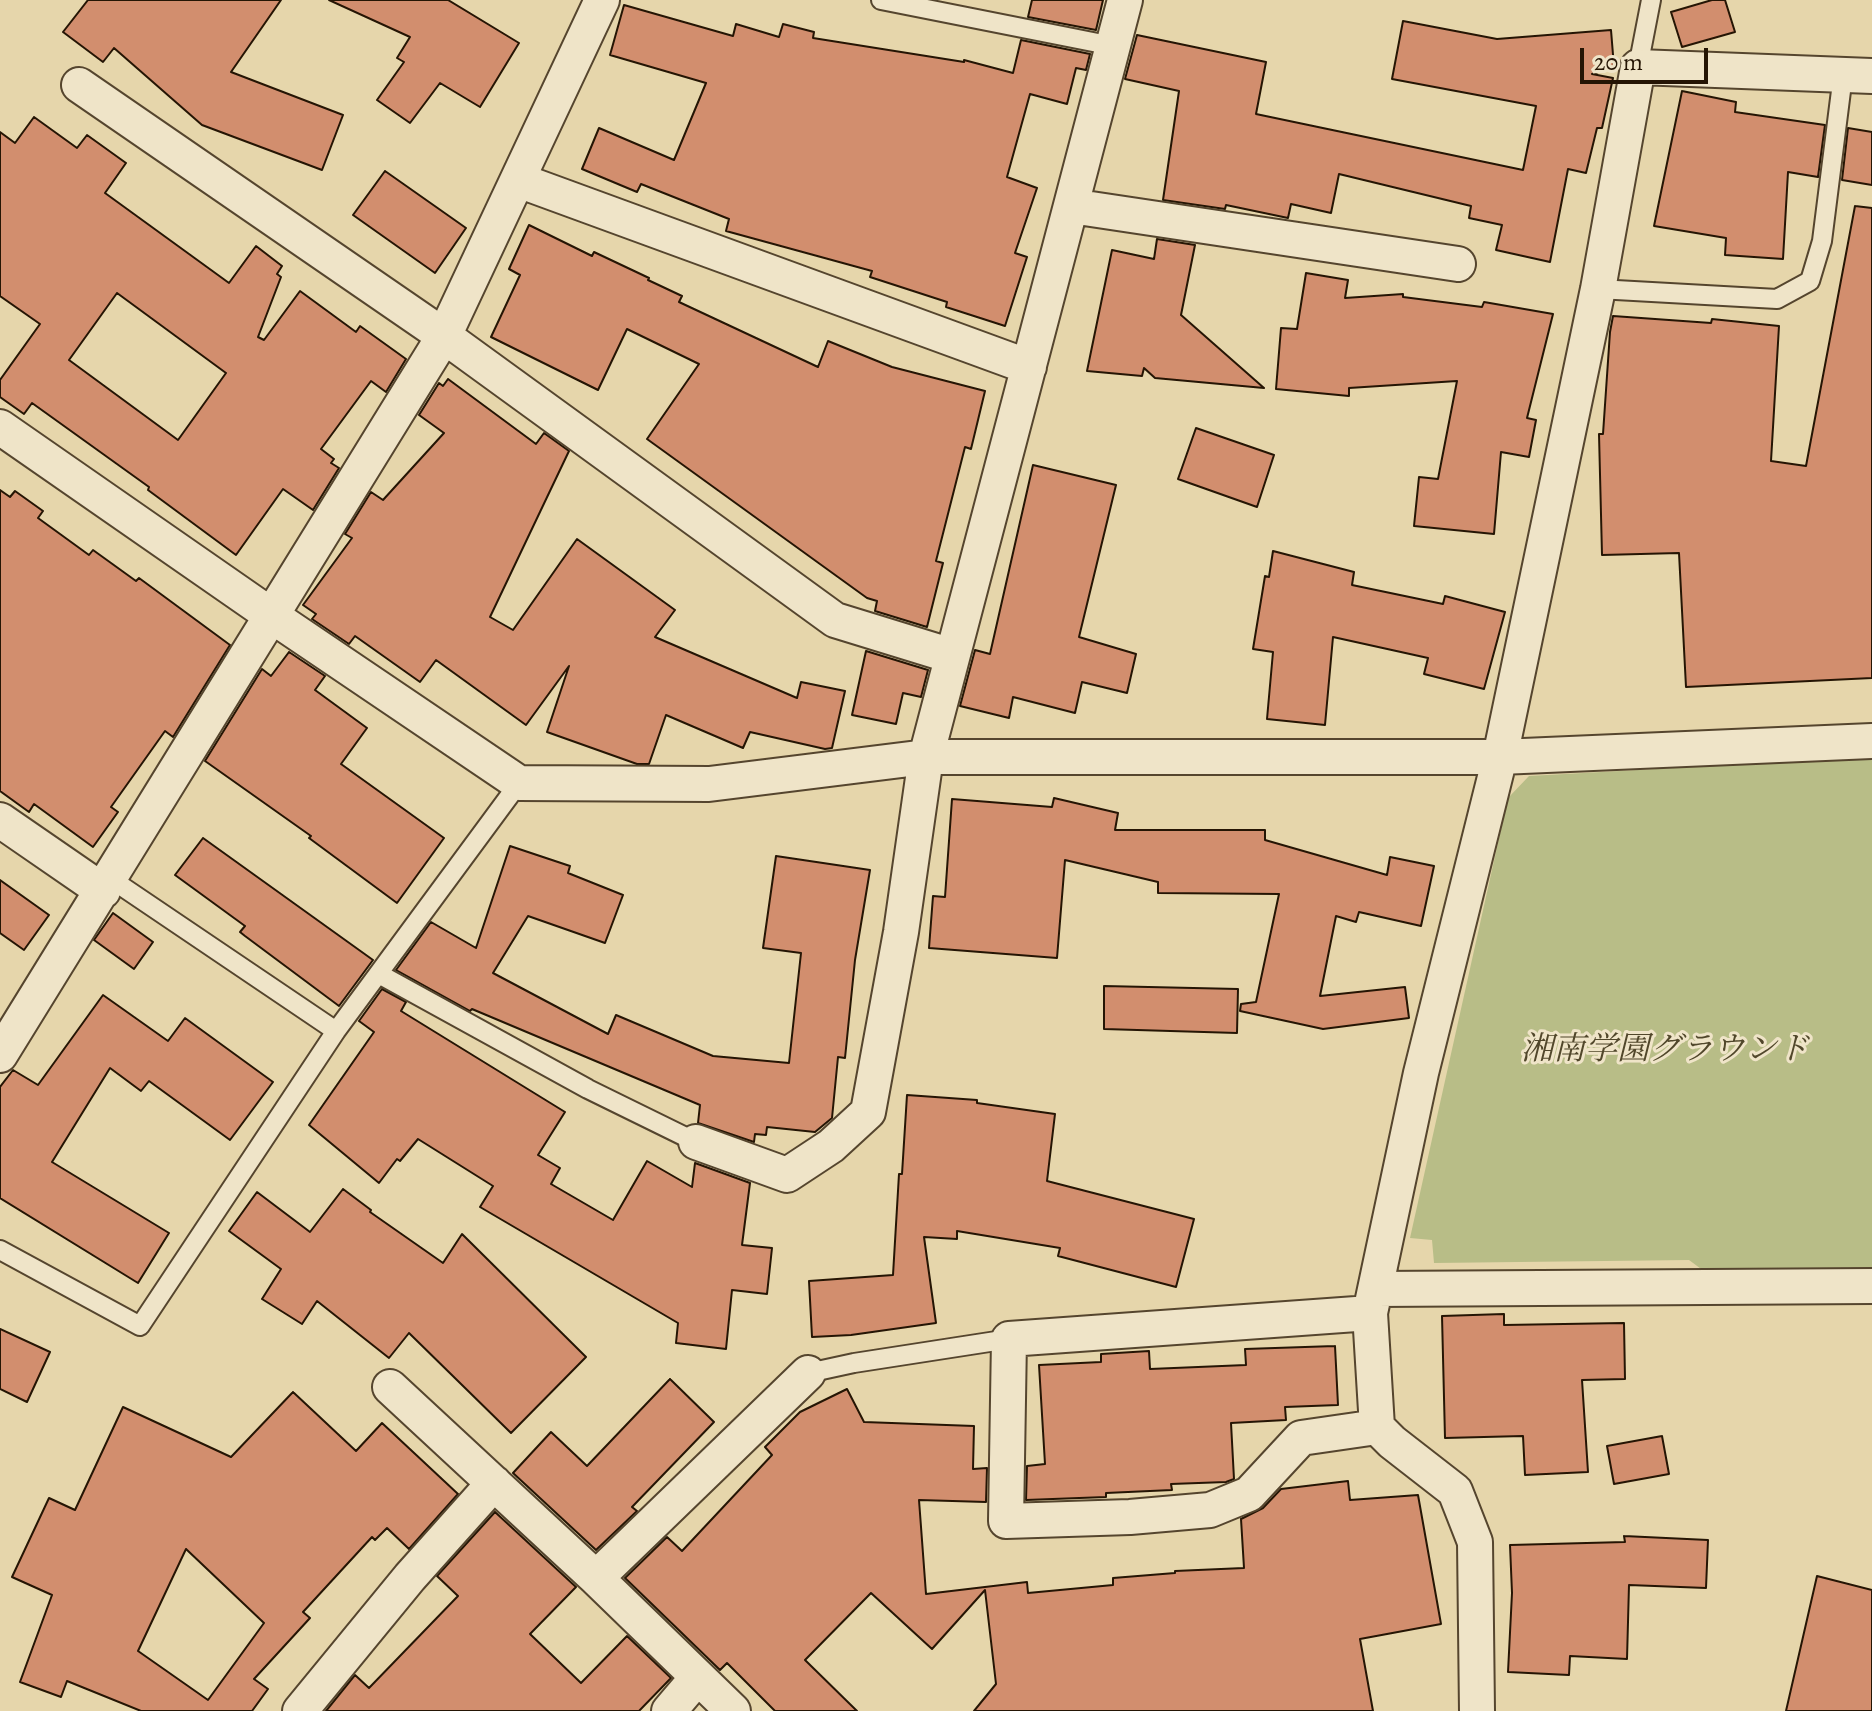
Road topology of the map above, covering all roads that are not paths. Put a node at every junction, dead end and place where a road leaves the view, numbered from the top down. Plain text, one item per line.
1 (602, 0) edge
2 (881, 0) edge
3 (1125, 0) edge
4 (1651, 0) edge
5 (1113, 46) junction
6 (1638, 67) junction
7 (1857, 76) edge
8 (79, 85) dead end
9 (518, 180) junction
10 (1071, 206) junction
11 (1458, 264) dead end
12 (1598, 289) junction
13 (444, 336) junction
14 (1029, 367) junction
15 (3, 436) edge
16 (272, 616) junction
17 (952, 656) junction
18 (1872, 741) edge
19 (926, 757) junction
20 (1500, 757) junction
21 (519, 783) junction
22 (0, 820) edge
23 (107, 885) junction
24 (379, 974) junction
25 (336, 1031) junction
26 (0, 1055) edge
27 (696, 1142) joint
28 (0, 1250) edge
29 (1872, 1286) edge
30 (1373, 1301) junction
31 (1009, 1339) junction
32 (808, 1373) joint
33 (390, 1387) dead end
34 (1377, 1427) junction
35 (494, 1483) junction
36 (596, 1578) junction
37 (697, 1678) junction
38 (300, 1711) edge
39 (669, 1711) edge
40 (733, 1711) edge
41 (1477, 1711) edge

1 - 9 street
2 - 5 lane
3 - 5 street
4 - 6 lane
5 - 10 street
6 - 7 street
6 - 12 street
7 - 12 lane
8 - 13 street
9 - 13 street
9 - 14 street
10 - 11 street
10 - 14 street
12 - 20 street
13 - 16 street
13 - 17 street
14 - 17 street
15 - 16 street
16 - 21 street
16 - 23 street
17 - 19 street
18 - 20 street
19 - 20 street
19 - 21 street
19 - 27 street
20 - 30 street
21 - 24 lane
22 - 23 street
23 - 25 lane
23 - 26 street
24 - 25 lane
24 - 27 lane
25 - 28 lane
29 - 30 street
30 - 31 street
30 - 34 street
31 - 32 lane
31 - 34 street
32 - 36 street
33 - 35 street
34 - 41 street
35 - 36 street
35 - 38 street
36 - 37 street
37 - 39 street
37 - 40 street

